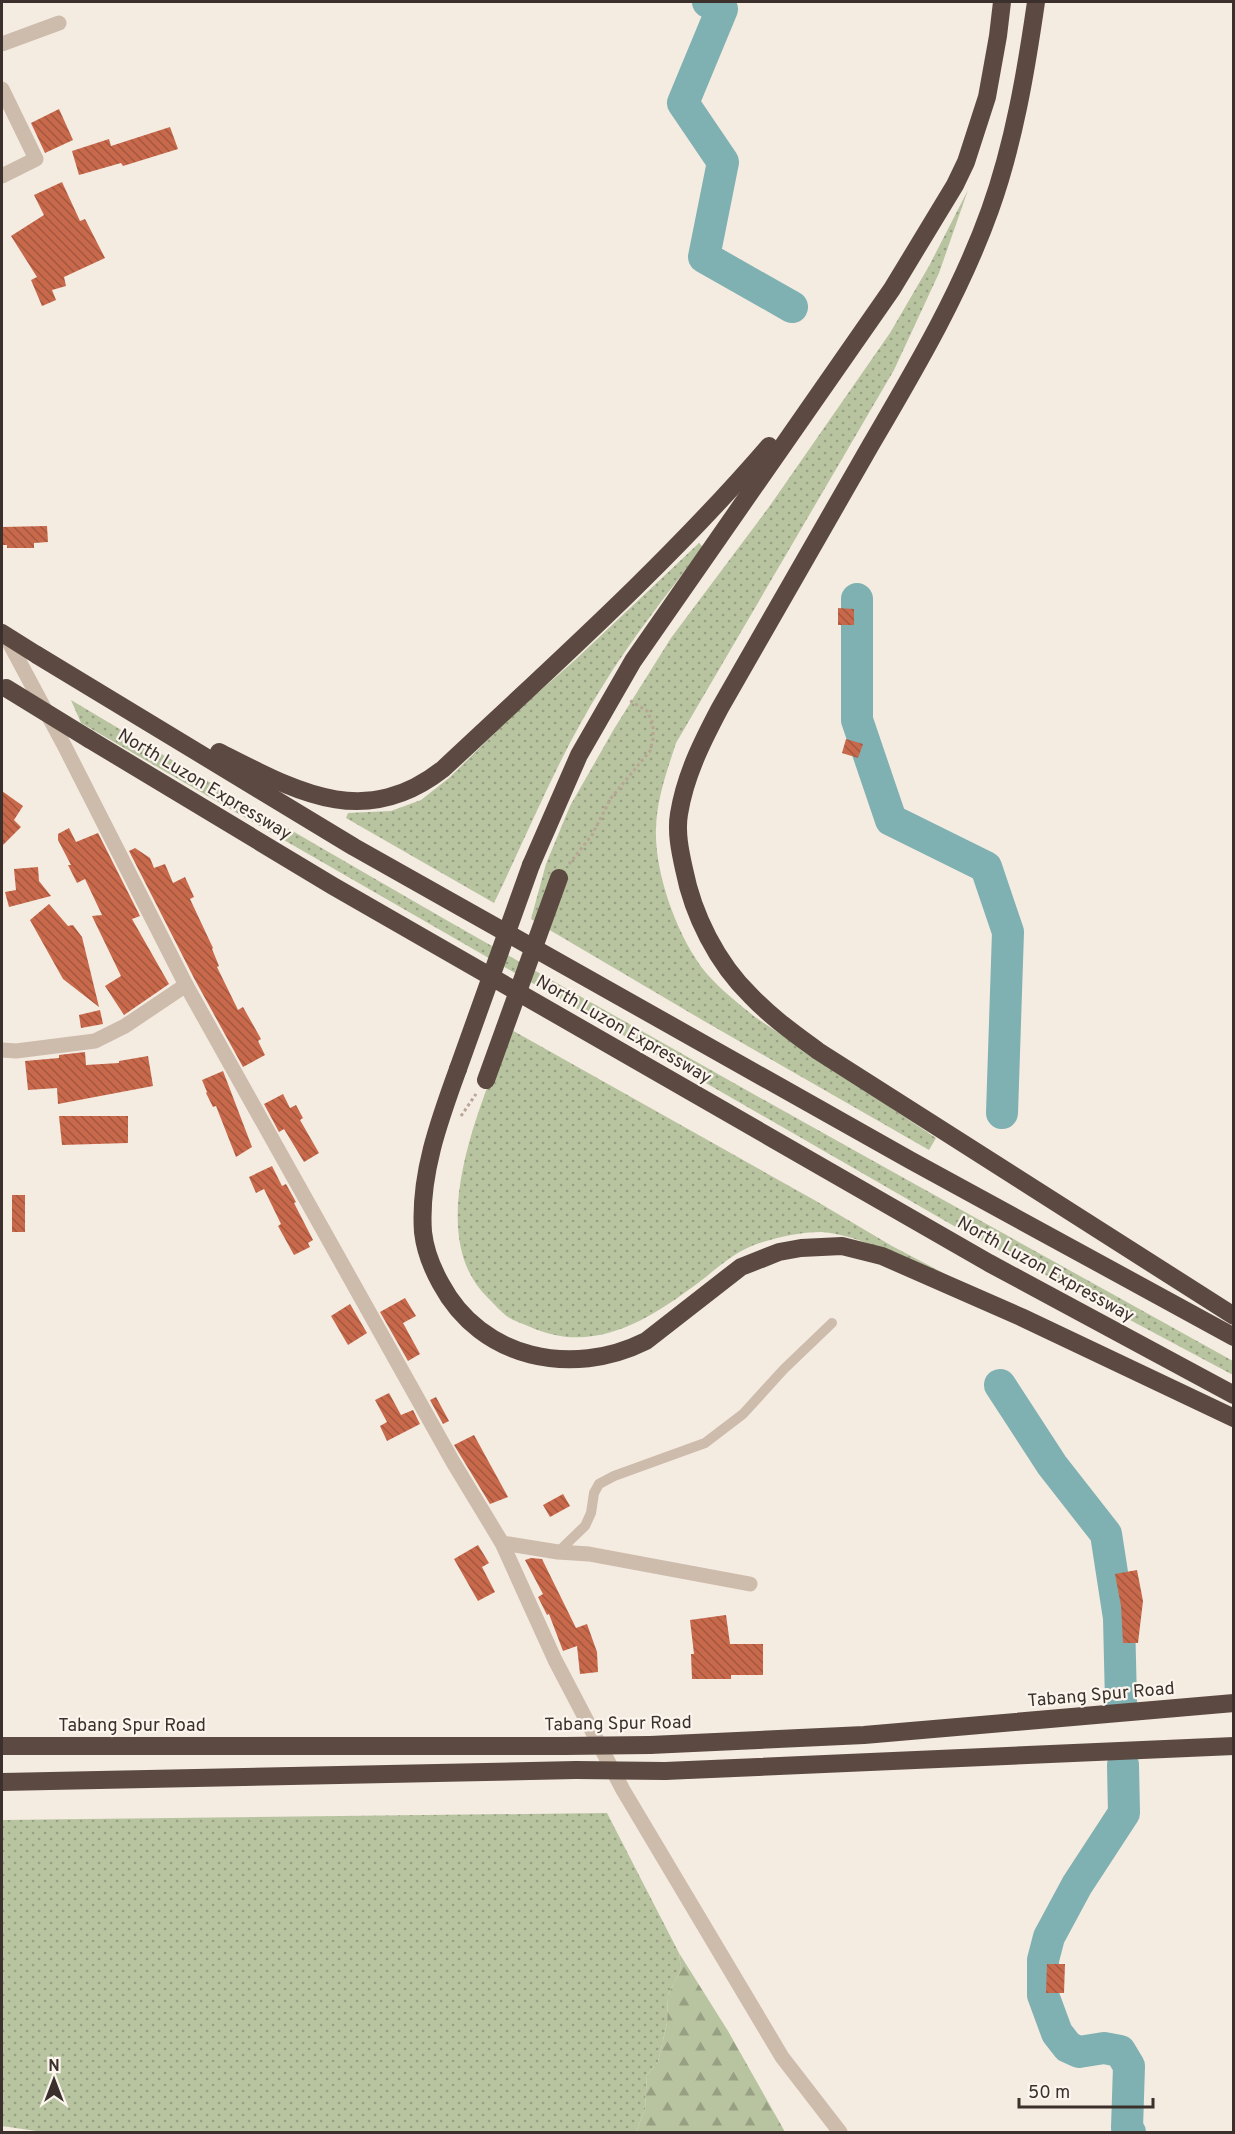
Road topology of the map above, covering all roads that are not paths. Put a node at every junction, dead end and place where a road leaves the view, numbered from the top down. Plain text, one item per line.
1 (1002, 2) edge
2 (1036, 2) edge
3 (59, 23) dead end
4 (2, 44) edge
5 (2, 89) edge
6 (2, 176) edge
7 (831, 374) junction
8 (2, 628) edge
9 (2, 633) edge
10 (4, 687) edge
11 (99, 692) junction
12 (559, 878) road end
13 (186, 985) junction
14 (2, 1050) edge
15 (486, 1080) dead end
16 (1233, 1316) edge
17 (832, 1323) dead end
18 (1233, 1337) edge
19 (1233, 1395) edge
20 (1233, 1419) edge
21 (502, 1543) junction
22 (558, 1552) junction
23 (750, 1584) dead end
24 (1233, 1703) edge
25 (2, 1746) edge
26 (1233, 1746) edge
27 (2, 1782) edge
28 (840, 2133) edge

1 - 7 highway
2 - 16 highway
3 - 4 street
5 - 6 street
7 - 11 highway
7 - 20 highway, bridge
8 - 13 street
9 - 11 highway, North Luzon Expressway, bridge
10 - 19 highway, North Luzon Expressway, bridge
11 - 18 highway, North Luzon Expressway
12 - 15 highway, bridge
13 - 14 street
13 - 21 street
17 - 22 lane
21 - 22 street
21 - 28 street
22 - 23 street
24 - 25 highway, Tabang Spur Road, bridge
26 - 27 highway, bridge

